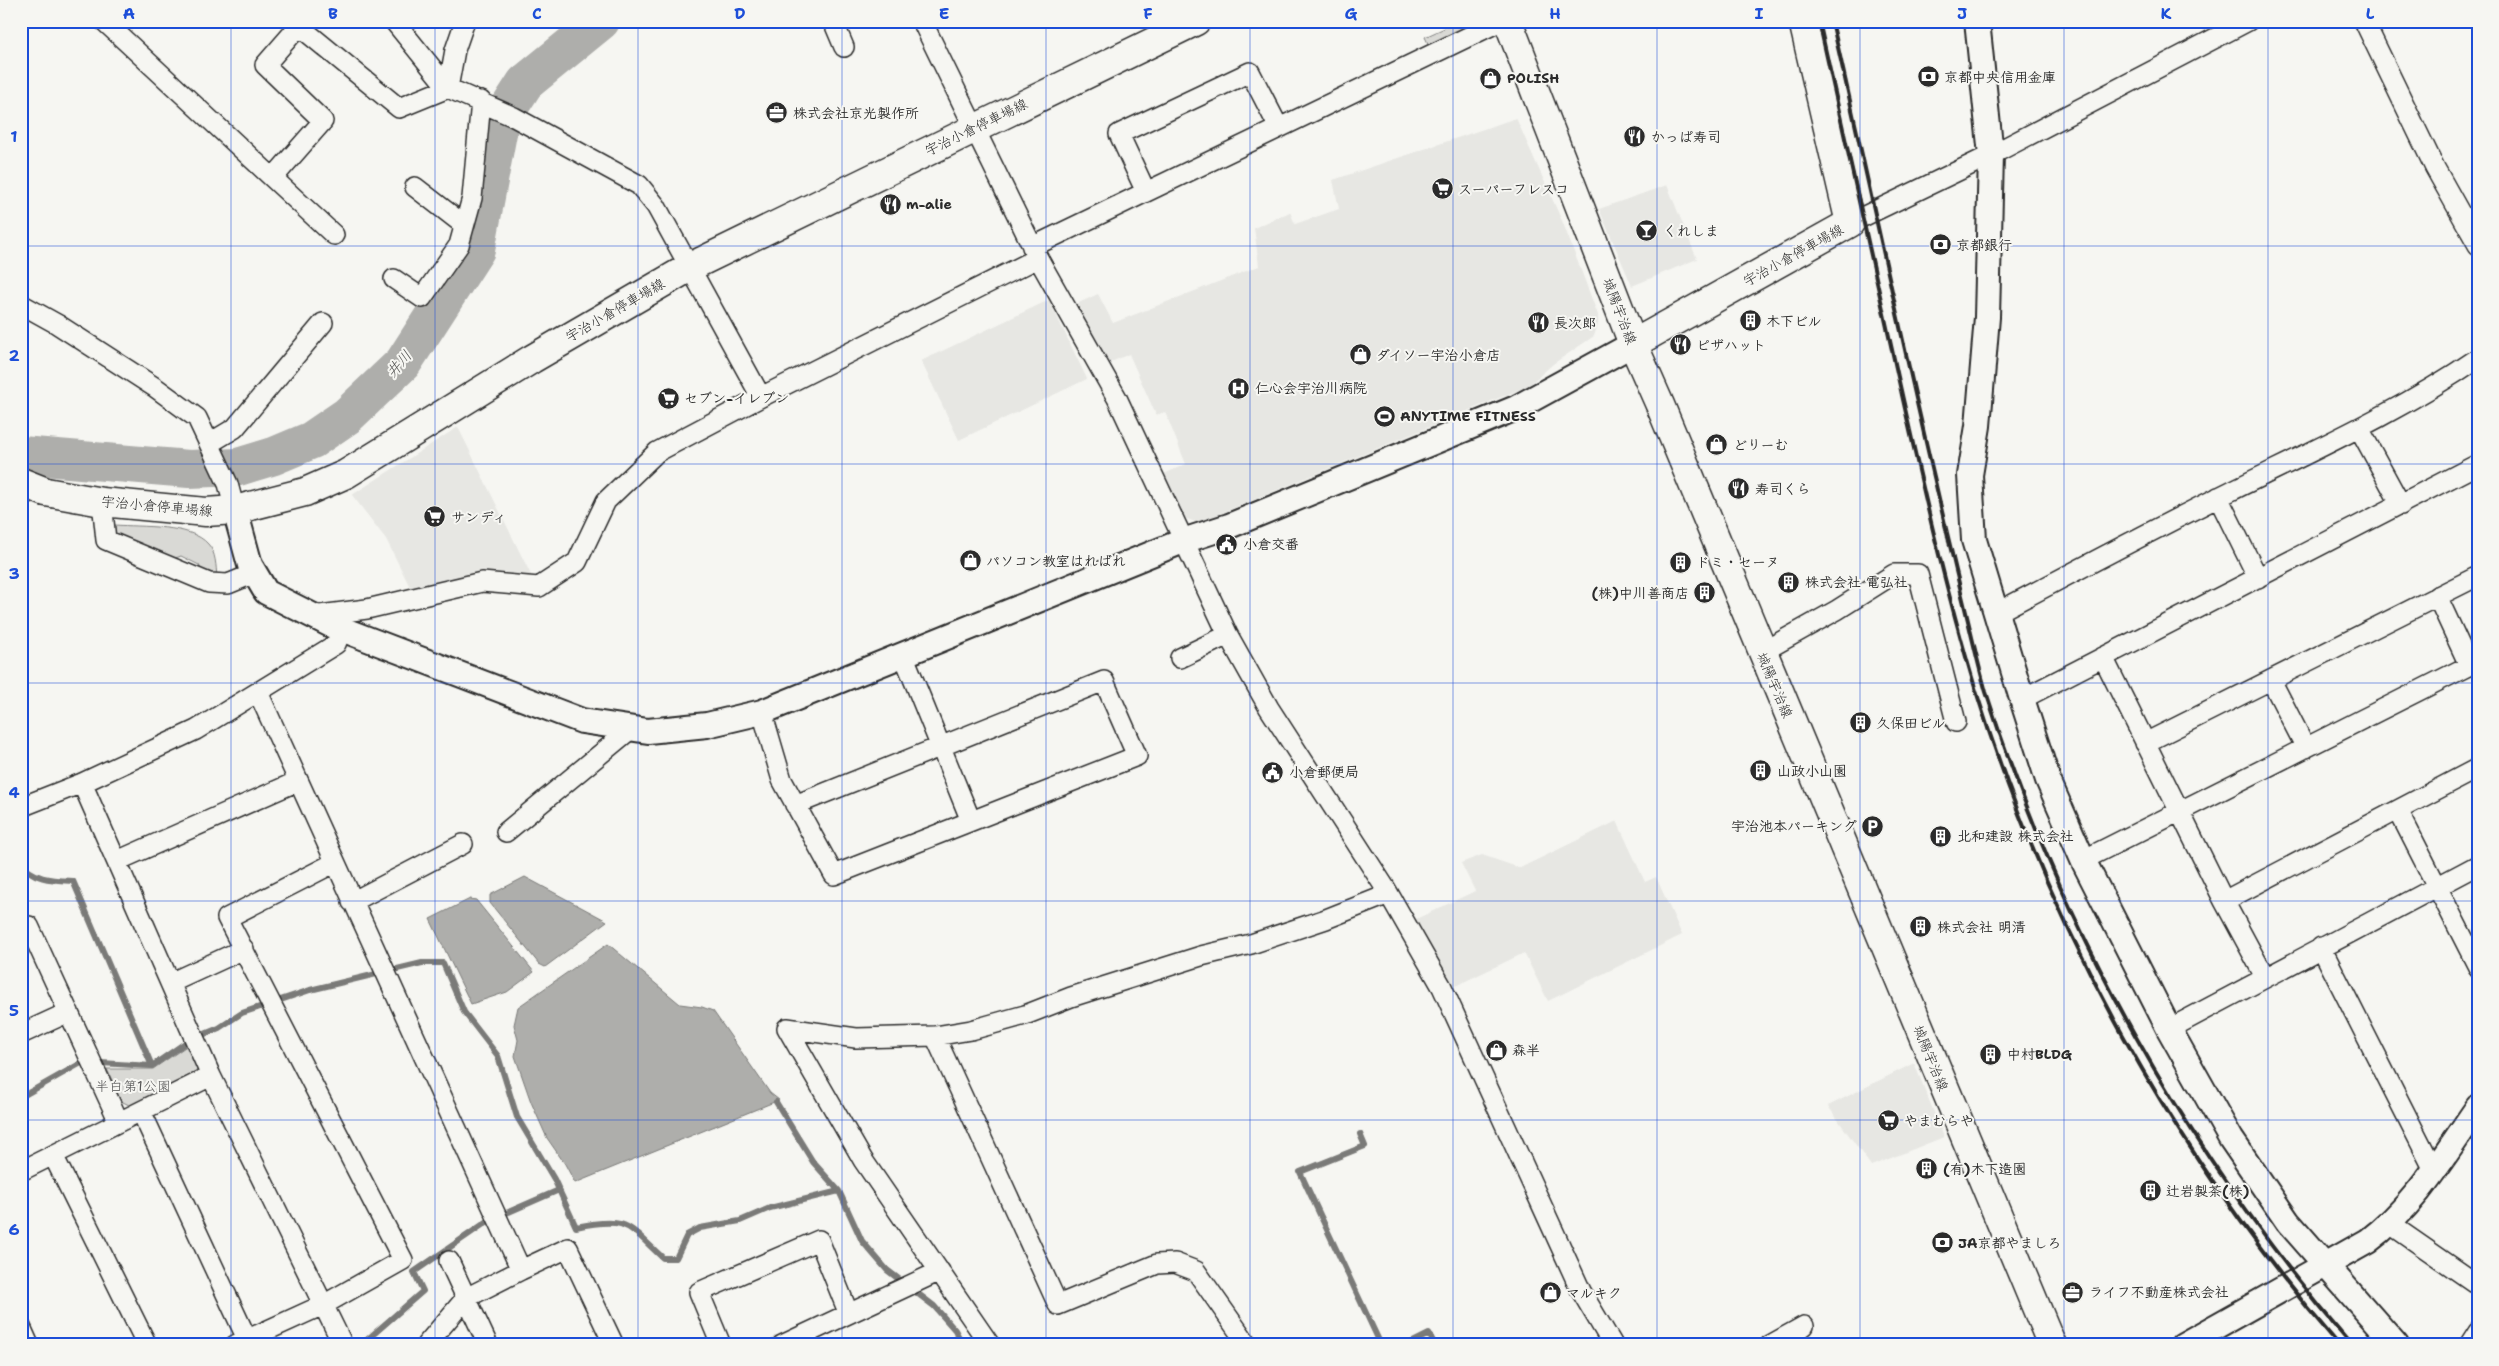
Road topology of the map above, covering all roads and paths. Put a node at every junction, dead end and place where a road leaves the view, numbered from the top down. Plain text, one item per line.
1 (104, 21) edge
2 (394, 21) edge
3 (465, 21) edge
4 (833, 21) edge
5 (922, 21) edge
6 (1196, 21) edge
7 (1501, 21) edge
8 (1508, 21) edge
9 (1803, 21) edge
10 (1977, 21) edge
11 (2248, 21) edge
12 (2364, 21) edge
13 (296, 24) edge
14 (844, 47) dead end
15 (448, 88) junction
16 (486, 103) junction
17 (1279, 128) junction
18 (973, 129) junction
19 (1991, 155) junction
20 (273, 178) junction
21 (415, 187) dead end
22 (1146, 192) junction
23 (1850, 224) junction
24 (464, 225) junction
25 (334, 235) dead end
26 (2478, 245) edge
27 (1035, 252) junction
28 (690, 268) junction
29 (394, 280) dead end
30 (21, 304) edge
31 (323, 323) dead end
32 (1633, 344) junction
33 (2478, 358) edge
34 (761, 397) junction
35 (2359, 428) junction
36 (213, 449) junction
37 (2478, 464) edge
38 (21, 482) edge
39 (2218, 498) junction
40 (102, 502) junction
41 (2401, 505) junction
42 (235, 510) junction
43 (1183, 541) junction
44 (255, 573) junction
45 (2478, 576) edge
46 (2258, 578) junction
47 (2437, 596) junction
48 (1996, 613) junction
49 (312, 616) junction
50 (342, 629) junction
51 (1228, 635) junction
52 (1762, 652) junction
53 (903, 654) junction
54 (2103, 657) junction
55 (1180, 658) dead end
56 (2473, 663) edge
57 (2271, 680) junction
58 (258, 692) junction
59 (2022, 699) junction
60 (762, 712) junction
61 (1956, 722) dead end
62 (632, 728) junction
63 (2145, 743) junction
64 (940, 747) junction
65 (2306, 748) junction
66 (2478, 768) edge
67 (298, 781) junction
68 (82, 783) junction
69 (795, 805) junction
70 (21, 807) edge
71 (2398, 810) junction
72 (2179, 812) junction
73 (971, 821) junction
74 (506, 832) dead end
75 (463, 844) dead end
76 (2083, 860) junction
77 (116, 861) junction
78 (334, 863) junction
79 (2478, 865) edge
80 (2437, 886) junction
81 (1389, 894) junction
82 (352, 902) junction
83 (2224, 902) junction
84 (21, 930) edge
85 (2321, 947) junction
86 (244, 949) junction
87 (2477, 964) edge
88 (2265, 977) junction
89 (170, 983) junction
90 (69, 1012) junction
91 (2169, 1028) junction
92 (21, 1034) edge
93 (935, 1036) junction
94 (211, 1076) junction
95 (2478, 1107) edge
96 (141, 1111) junction
97 (119, 1122) junction
98 (53, 1155) junction
99 (2434, 1170) junction
100 (21, 1171) edge
101 (2390, 1224) junction
102 (449, 1261) dead end
103 (2324, 1266) junction
104 (521, 1270) junction
105 (940, 1271) junction
106 (2478, 1285) edge
107 (466, 1298) junction
108 (324, 1304) junction
109 (848, 1312) junction
110 (1804, 1326) dead end
111 (21, 1327) edge
112 (2478, 1331) edge
113 (241, 1342) edge
114 (29, 1345) edge
115 (147, 1345) edge
116 (343, 1345) edge
117 (426, 1345) edge
118 (488, 1345) edge
119 (614, 1345) edge
120 (721, 1345) edge
121 (782, 1345) edge
122 (990, 1345) edge
123 (1248, 1345) edge
124 (1613, 1345) edge
125 (1770, 1345) edge
126 (2052, 1345) edge
127 (2183, 1345) edge
128 (2396, 1345) edge
129 (2469, 1345) edge

1 - 20 street
2 - 15 street
3 - 15 street
4 - 14 street
5 - 18 street
6 - 18 main road, 宇治小倉停車場線
7 - 17 street
8 - 32 main road, 城陽宇治線
9 - 23 main road, 宇治小倉停車場線
10 - 19 street
11 - 19 street
12 - 26 street
13 - 15 street
13 - 20 street
15 - 16 street
16 - 24 street
16 - 28 street
17 - 22 street
17 - 22 street
18 - 27 street
18 - 28 main road, 宇治小倉停車場線
19 - 23 street
19 - 48 street
20 - 25 street
21 - 24 street
22 - 27 street
23 - 32 main road, 宇治小倉停車場線
24 - 29 street
27 - 34 street
27 - 43 street
28 - 34 street
28 - 42 main road, 宇治小倉停車場線
30 - 36 street
31 - 36 street
32 - 43 street
32 - 52 main road, 城陽宇治線
33 - 35 street
34 - 49 street
35 - 39 street
35 - 41 street
36 - 42 street
37 - 41 street
38 - 40 main road, 宇治小倉停車場線
39 - 46 street
39 - 48 street
40 - 42 main road, 宇治小倉停車場線
40 - 44 street
41 - 46 street
42 - 44 street
43 - 51 street
43 - 53 street
44 - 49 street
45 - 47 street
46 - 54 street
47 - 56 street
47 - 57 street
48 - 59 street
49 - 50 street
50 - 58 street
50 - 62 street
51 - 55 street
51 - 81 street
52 - 61 street
52 - 126 main road, 城陽宇治線
53 - 60 street
53 - 64 street
54 - 59 street
54 - 63 street
56 - 65 street
57 - 63 street
57 - 65 street
58 - 67 street
58 - 68 street
59 - 76 street
60 - 62 street
60 - 69 street
62 - 74 street
63 - 72 street
64 - 69 street
64 - 73 street
64 - 73 street
65 - 72 street
66 - 71 street
67 - 77 street
67 - 78 street
68 - 70 street
68 - 77 street
69 - 73 street
71 - 80 street
71 - 83 street
72 - 76 street
72 - 83 street
75 - 82 street
76 - 91 street
77 - 89 street
78 - 82 street
78 - 86 street
79 - 80 street
80 - 85 street
80 - 87 street
81 - 93 street
81 - 124 street
82 - 104 street
83 - 88 street
84 - 90 street
85 - 88 street
85 - 99 street
86 - 89 street
86 - 108 street
88 - 91 street
89 - 94 street
90 - 92 street
90 - 97 street
91 - 103 street
93 - 105 street
93 - 123 street
94 - 96 street
94 - 108 street
95 - 99 street
96 - 97 street
96 - 113 street
97 - 98 street
98 - 100 street
98 - 115 street
99 - 101 street
101 - 103 street
101 - 106 street
102 - 107 street
103 - 127 street
103 - 128 street
104 - 107 street
104 - 119 street
105 - 109 street
105 - 122 street
107 - 117 street
107 - 118 street
108 - 113 street
108 - 116 street
109 - 120 street
109 - 121 street
110 - 125 street
111 - 114 street
112 - 129 street

